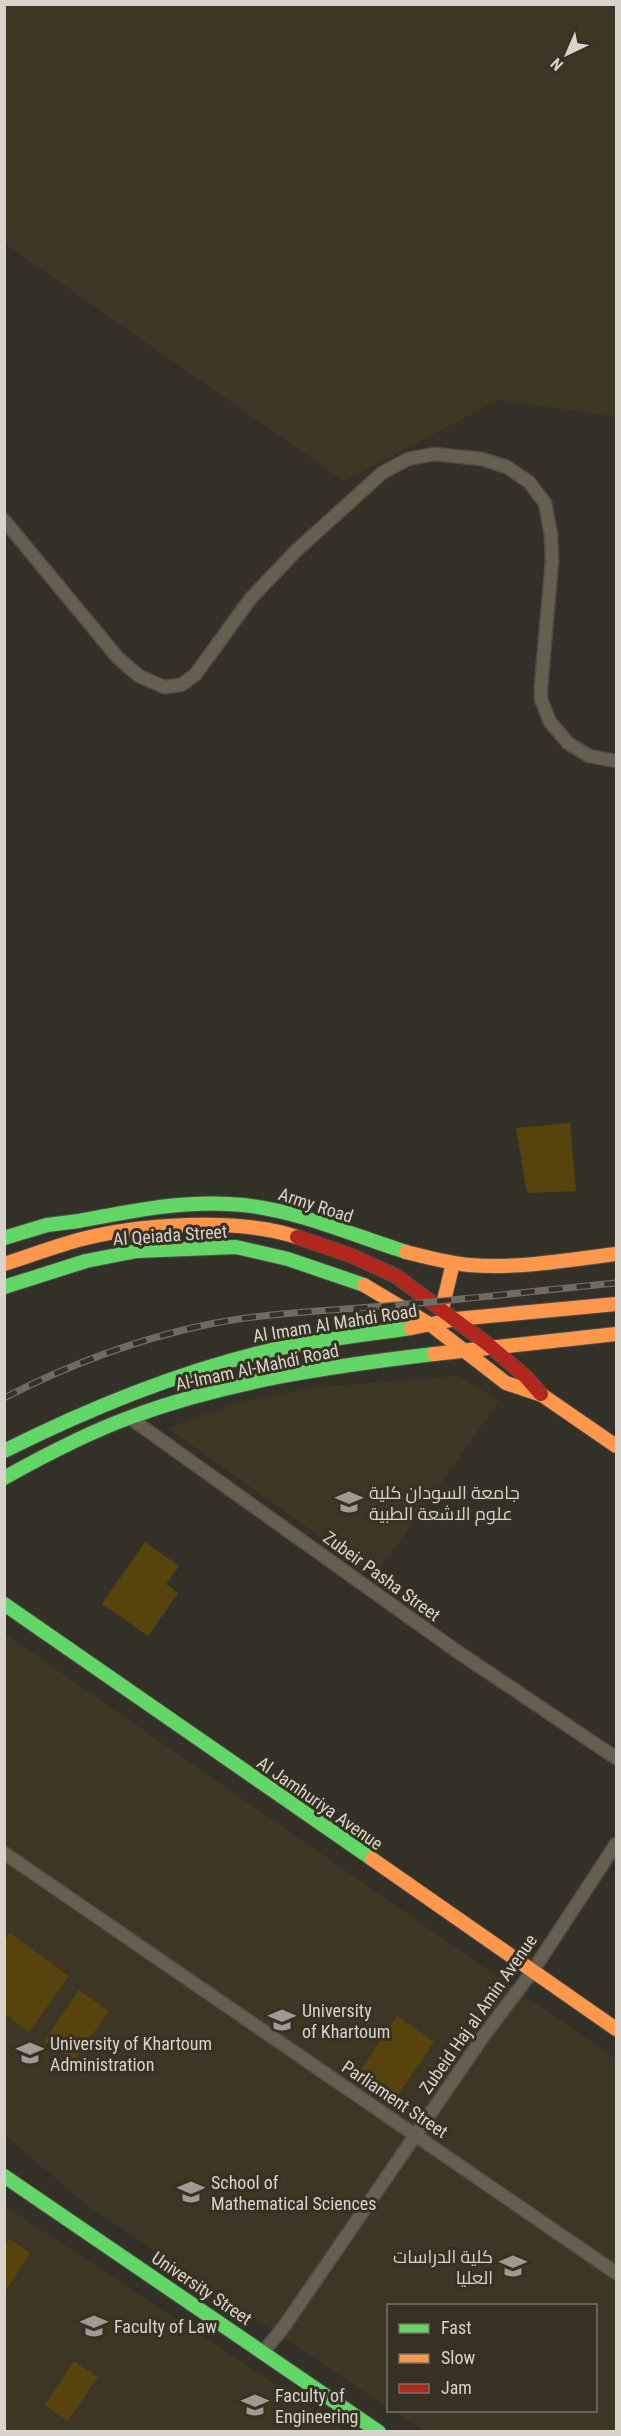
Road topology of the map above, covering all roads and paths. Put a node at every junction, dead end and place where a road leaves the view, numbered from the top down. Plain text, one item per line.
1 (4, 520) edge
2 (616, 761) edge
3 (4, 1238) edge
4 (616, 1254) edge
5 (453, 1263) junction
6 (4, 1264) edge
7 (4, 1287) edge
8 (616, 1304) edge
9 (442, 1309) junction
10 (456, 1319) junction
11 (432, 1325) junction
12 (616, 1334) edge
13 (490, 1346) junction
14 (461, 1350) junction
15 (542, 1395) junction
16 (130, 1418) junction
17 (616, 1446) edge
18 (4, 1451) edge
19 (4, 1479) edge
20 (4, 1604) edge
21 (616, 1758) edge
22 (616, 1844) edge
23 (4, 1853) edge
24 (532, 1972) junction
25 (616, 2029) edge
26 (415, 2135) junction
27 (4, 2176) edge
28 (616, 2273) edge
29 (264, 2351) junction
30 (379, 2432) edge

1 - 2 street
3 - 5 main road, Army Road
4 - 5 main road, Army Road
5 - 9 main road
6 - 9 main road
7 - 11 main road, Al Qeiada Street
8 - 10 main road, Al Imam Al Mahdi Road
9 - 10 main road
10 - 11 main road, Al Imam Al Mahdi Road
10 - 13 main road
11 - 14 main road, Al Qeiada Street
11 - 18 main road, Al Imam Al Mahdi Road
12 - 13 main road, Al-Imam Al-Mahdi Road
13 - 14 main road, Al-Imam Al-Mahdi Road
13 - 15 main road
14 - 15 main road, Al Qeiada Street
14 - 16 main road, Al-Imam Al-Mahdi Road
15 - 17 main road
16 - 19 main road, Al-Imam Al-Mahdi Road
16 - 21 street, Zubeir Pasha Street
20 - 24 main road, Al Jamhuriya Avenue
22 - 24 street, Zubeid Haj al Amin Avenue
23 - 26 street, Parliament Street
24 - 25 main road, Al Jamhuriya Avenue
24 - 26 street, Zubeid Haj al Amin Avenue
26 - 28 street, Parliament Street
26 - 29 street, Zubeid Haj al Amin Avenue
27 - 29 main road, University Street
29 - 30 main road, University Street

